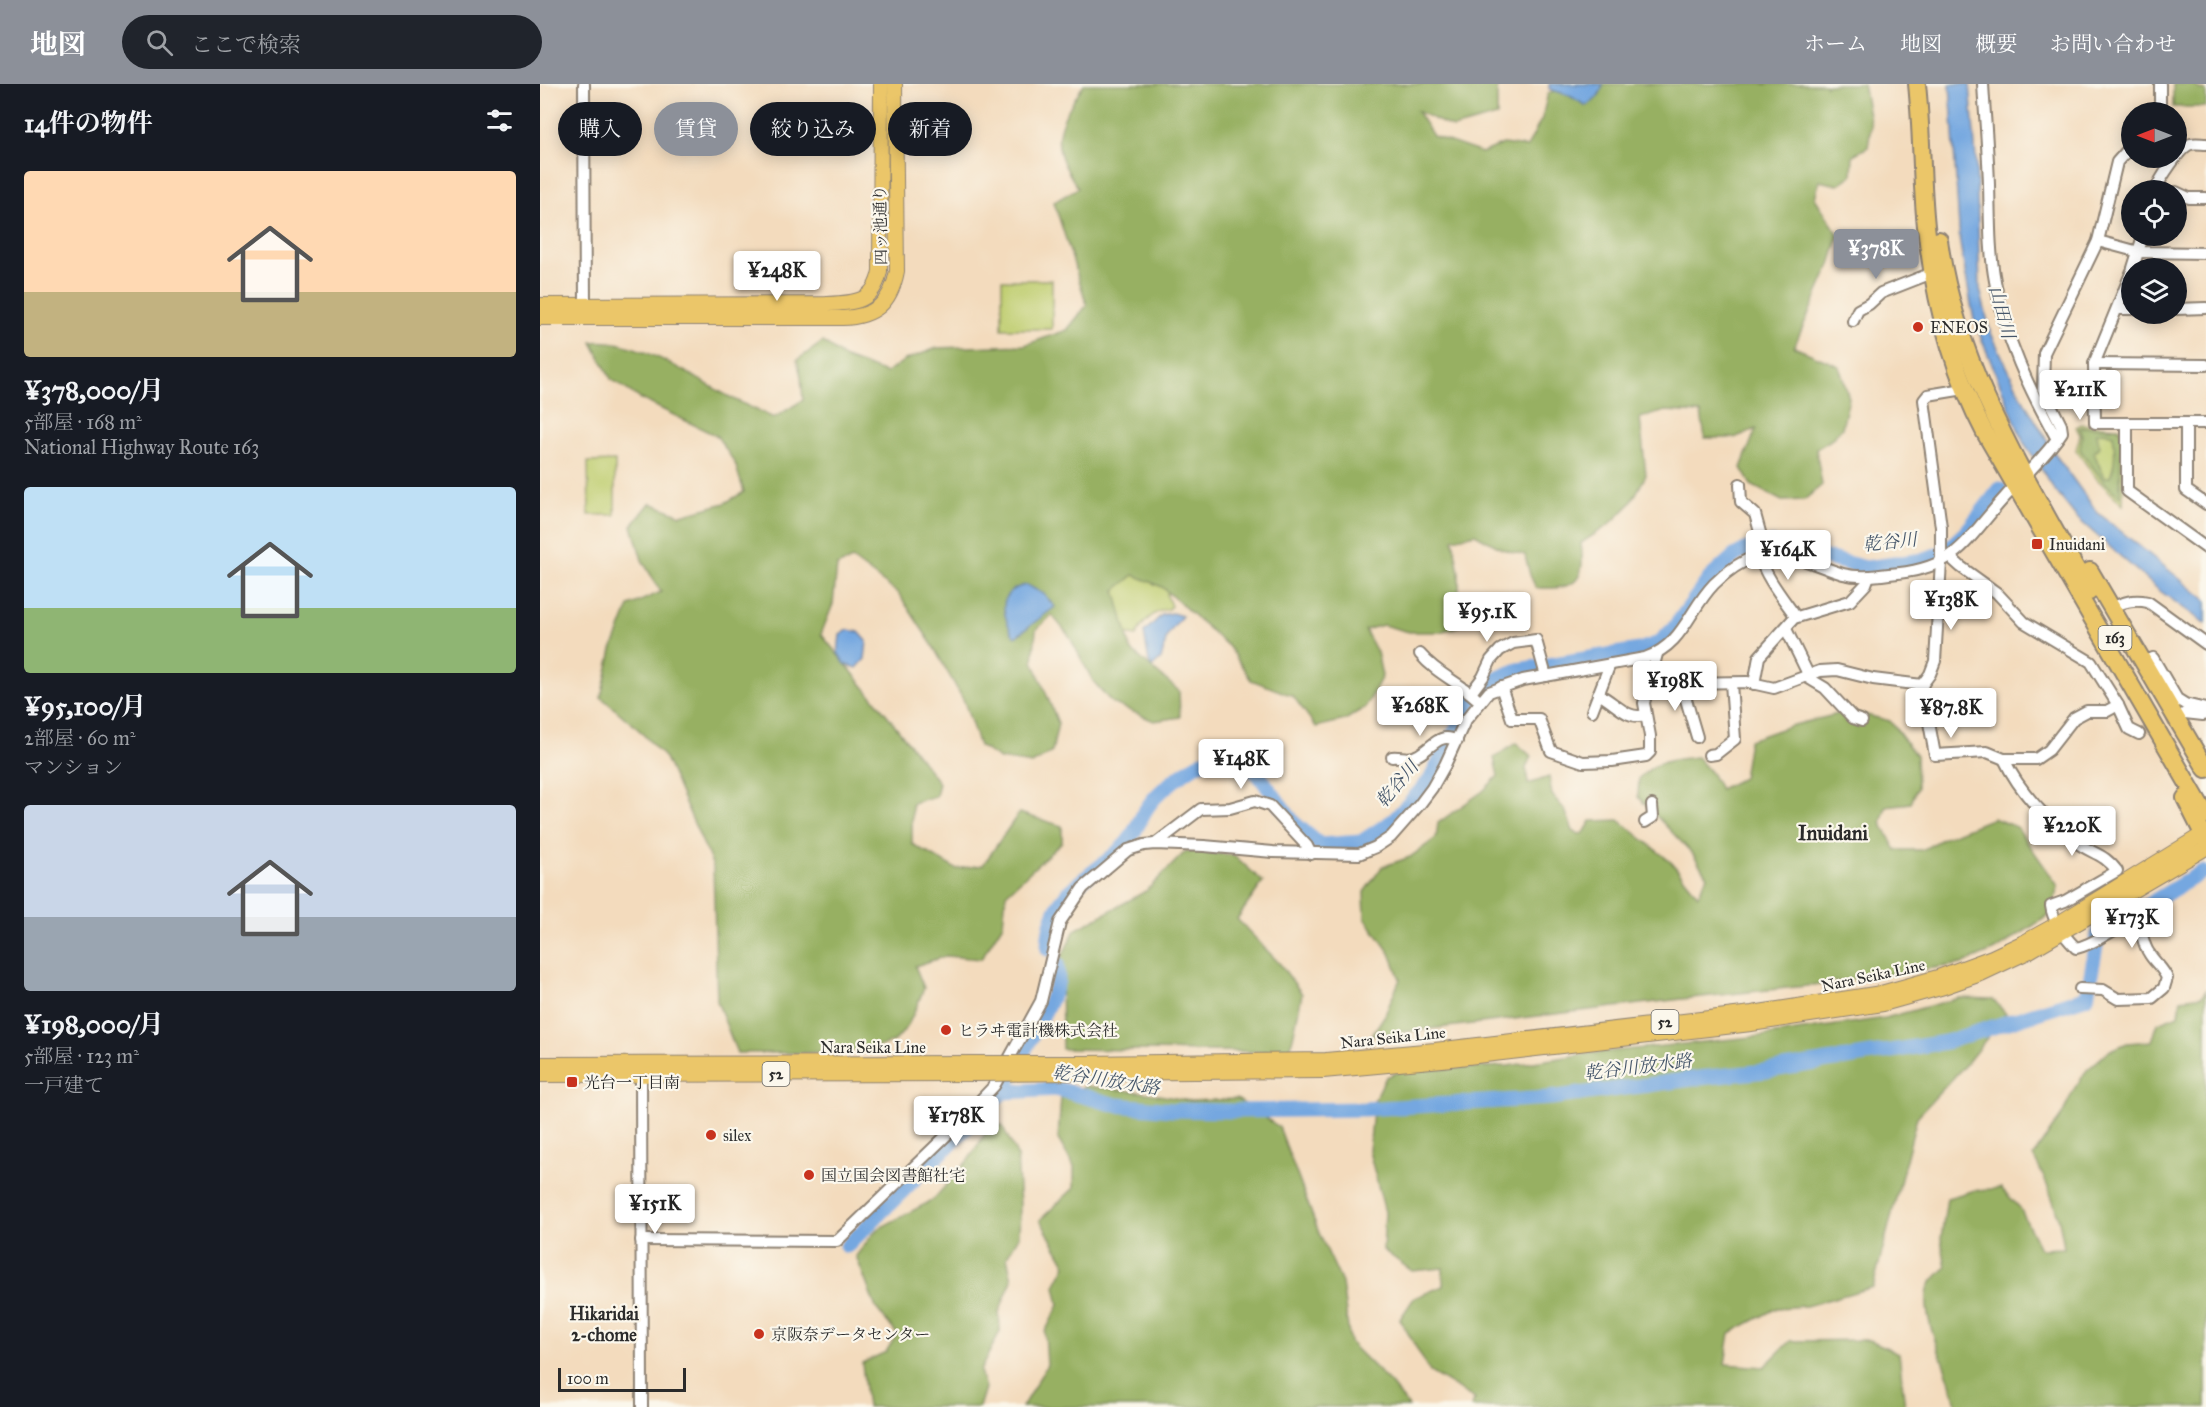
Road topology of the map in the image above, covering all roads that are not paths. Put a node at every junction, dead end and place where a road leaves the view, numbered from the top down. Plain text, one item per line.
1 (584, 84) edge
2 (881, 84) edge
3 (895, 84) edge
4 (1917, 84) edge
5 (1983, 84) edge
6 (2160, 84) edge
7 (2160, 102) edge
8 (1920, 117) junction
9 (2206, 144) edge
10 (2121, 157) edge
11 (2161, 180) edge
12 (2187, 197) edge
13 (2206, 198) edge
14 (2098, 241) junction
15 (2140, 246) edge
16 (2139, 252) junction
17 (2206, 253) edge
18 (2137, 258) edge
19 (1932, 273) junction
20 (2121, 299) edge
21 (540, 305) edge
22 (2206, 308) edge
23 (2117, 309) junction
24 (2121, 309) edge
25 (2187, 309) edge
26 (585, 311) junction
27 (540, 318) edge
28 (1853, 321) dead end
29 (2094, 364) junction
30 (2206, 365) edge
31 (1964, 388) junction
32 (2127, 423) junction
33 (2186, 423) junction
34 (2206, 423) edge
35 (2056, 441) junction
36 (2024, 476) junction
37 (1740, 484) dead end
38 (2206, 504) edge
39 (2043, 508) junction
40 (2206, 548) edge
41 (1763, 550) junction
42 (1946, 560) junction
43 (1869, 576) junction
44 (2111, 608) junction
45 (1796, 617) junction
46 (1786, 629) junction
47 (2206, 644) edge
48 (1420, 654) dead end
49 (1657, 654) junction
50 (2143, 663) junction
51 (1610, 664) junction
52 (1545, 671) junction
53 (1806, 675) junction
54 (1653, 676) junction
55 (2126, 676) junction
56 (1686, 683) junction
57 (1731, 683) junction
58 (1754, 684) junction
59 (1922, 685) junction
60 (1501, 687) junction
61 (1598, 694) junction
62 (1476, 697) junction
63 (2118, 705) junction
64 (2206, 709) edge
65 (1592, 711) dead end
66 (2185, 713) tunnel mouth
67 (1645, 715) junction
68 (2206, 715) edge
69 (1862, 721) dead end
70 (2139, 734) dead end
71 (1697, 737) dead end
72 (1454, 739) junction
73 (1709, 755) dead end
74 (1392, 757) dead end
75 (2004, 759) junction
76 (2185, 769) junction
77 (2206, 770) edge
78 (2206, 795) edge
79 (1652, 806) dead end
80 (2206, 815) edge
81 (1645, 822) dead end
82 (2205, 838) edge
83 (1155, 844) junction
84 (1311, 854) junction
85 (2060, 928) junction
86 (2080, 989) dead end
87 (540, 1064) edge
88 (641, 1069) junction
89 (540, 1075) edge
90 (641, 1240) junction
91 (642, 1407) edge

1 - 26 street
2 - 26 main road, 四ッ池通り
3 - 26 main road, 四ッ池通り
4 - 8 highway, 163
5 - 35 street
6 - 7 street
8 - 19 highway, 163
8 - 36 highway, 163
9 - 11 street
10 - 14 street
12 - 13 street
14 - 16 street
14 - 35 street
15 - 16 street
16 - 17 street
16 - 18 street
19 - 28 street
19 - 31 highway, 163
20 - 23 street
21 - 26 main road, 四ッ池通り
22 - 25 street
23 - 24 street
23 - 29 street
26 - 27 main road, 四ッ池通り
29 - 30 street
29 - 32 street
31 - 36 highway, 163
31 - 42 street
32 - 33 street
32 - 40 street
33 - 34 street
33 - 38 street
35 - 36 street
36 - 39 highway, 163
36 - 42 street
36 - 55 highway, 163
37 - 41 street
39 - 44 highway
39 - 76 highway, 163
41 - 43 street
41 - 45 street
41 - 49 street
42 - 43 street
42 - 59 street
42 - 63 street
43 - 45 street
44 - 47 street
44 - 50 highway
45 - 46 street
46 - 53 street
46 - 58 street
48 - 62 street
49 - 51 street
49 - 54 street
50 - 64 street
50 - 77 highway
51 - 52 street
51 - 61 street
52 - 60 street
52 - 62 street
53 - 58 street
53 - 59 street
53 - 69 street
54 - 56 street
54 - 67 street
55 - 76 highway, 163
55 - 82 highway, 163
56 - 57 street
56 - 71 street
57 - 58 street
57 - 73 street
59 - 75 street
60 - 62 street
60 - 67 street
61 - 65 street
61 - 67 street
62 - 72 street
63 - 70 street
63 - 75 street
66 - 68 street
72 - 74 street
72 - 84 street
75 - 85 street
76 - 78 highway, 163
76 - 80 highway, 163
79 - 81 street
82 - 85 main road, Nara Seika Line / 52
83 - 84 street
83 - 84 street
83 - 90 street
85 - 86 street
85 - 88 main road, Nara Seika Line / 52, bridge
87 - 88 main road, Nara Seika Line / 52
88 - 89 main road, Nara Seika Line / 52
88 - 90 street
90 - 91 street

